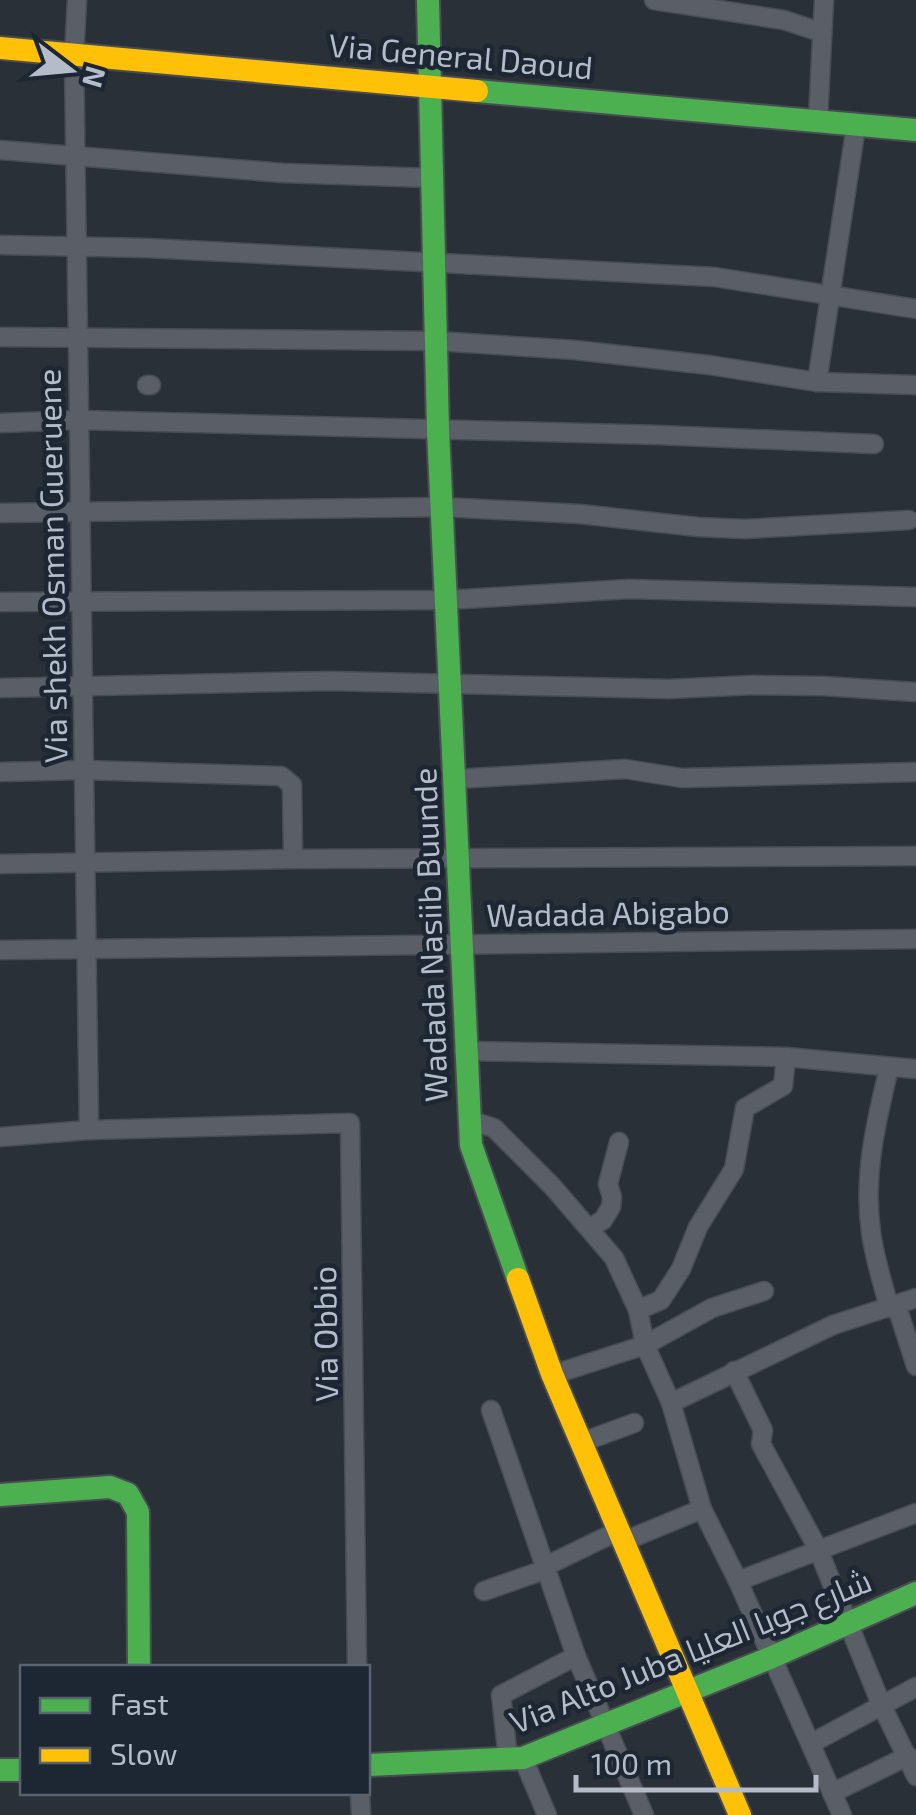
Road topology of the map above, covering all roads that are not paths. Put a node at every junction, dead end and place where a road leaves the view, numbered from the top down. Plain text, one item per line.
1 (76, 0) edge
2 (428, 0) edge
3 (654, 0) edge
4 (824, 0) edge
5 (820, 32) junction
6 (0, 48) edge
7 (74, 56) junction
8 (430, 84) junction
9 (818, 119) junction
10 (856, 126) junction
11 (916, 130) edge
12 (0, 150) edge
13 (75, 154) junction
14 (431, 178) junction
15 (0, 245) edge
16 (76, 246) junction
17 (433, 261) junction
18 (830, 294) junction
19 (916, 309) edge
20 (0, 338) edge
21 (78, 338) junction
22 (436, 341) junction
23 (816, 382) junction
24 (916, 385) edge
25 (79, 420) junction
26 (0, 422) edge
27 (438, 430) junction
28 (874, 444) dead end
29 (442, 507) junction
30 (80, 510) junction
31 (0, 513) edge
32 (909, 520) dead end
33 (916, 596) edge
34 (446, 600) junction
35 (0, 602) edge
36 (81, 602) junction
37 (450, 683) junction
38 (82, 686) junction
39 (0, 688) edge
40 (916, 692) edge
41 (84, 770) junction
42 (0, 772) edge
43 (916, 772) edge
44 (456, 779) junction
45 (916, 856) edge
46 (293, 859) junction
47 (458, 859) junction
48 (84, 863) junction
49 (0, 864) edge
50 (916, 939) edge
51 (459, 944) junction
52 (86, 949) junction
53 (0, 950) edge
54 (464, 1051) junction
55 (786, 1057) junction
56 (889, 1068) junction
57 (916, 1069) edge
58 (469, 1120) junction
59 (88, 1130) junction
60 (0, 1137) edge
61 (619, 1142) dead end
62 (590, 1228) junction
63 (764, 1291) dead end
64 (916, 1298) edge
65 (892, 1306) junction
66 (638, 1310) junction
67 (644, 1344) junction
68 (916, 1366) edge
69 (734, 1371) junction
70 (552, 1375) junction
71 (670, 1404) junction
72 (491, 1410) dead end
73 (634, 1422) dead end
74 (580, 1442) junction
75 (0, 1495) edge
76 (702, 1509) junction
77 (916, 1513) edge
78 (620, 1536) junction
79 (818, 1550) junction
80 (546, 1567) junction
81 (738, 1581) junction
82 (484, 1591) dead end
83 (916, 1592) edge
84 (848, 1622) junction
85 (576, 1656) junction
86 (770, 1658) junction
87 (139, 1665) edge
88 (358, 1665) edge
89 (916, 1687) edge
90 (686, 1692) junction
91 (881, 1704) junction
92 (604, 1726) junction
93 (812, 1743) junction
94 (908, 1756) junction
95 (515, 1759) junction
96 (370, 1766) edge
97 (916, 1776) edge
98 (832, 1793) junction
99 (547, 1815) edge
100 (644, 1815) edge
101 (740, 1815) edge
102 (842, 1815) edge

1 - 7 street, Via shekh Osman Gueruene
2 - 8 street, Wadada Nasiib Buunde
3 - 5 street
4 - 5 street
5 - 9 street
6 - 7 street, Via General Daoud
7 - 8 street, Via General Daoud
7 - 13 street, Via shekh Osman Gueruene
8 - 9 street, Via General Daoud
8 - 14 street, Wadada Nasiib Buunde
9 - 10 street, Via General Daoud
10 - 11 street, Via General Daoud
10 - 18 street
12 - 13 street
13 - 14 street
13 - 16 street, Via shekh Osman Gueruene
14 - 17 street, Wadada Nasiib Buunde
15 - 16 street
16 - 17 street
16 - 21 street, Via shekh Osman Gueruene
17 - 18 street
17 - 22 street, Wadada Nasiib Buunde
18 - 19 street
18 - 23 street
20 - 21 street
21 - 22 street
21 - 25 street, Via shekh Osman Gueruene
22 - 23 street
22 - 27 street, Wadada Nasiib Buunde
23 - 24 street
25 - 26 street
25 - 27 street
25 - 30 street, Via shekh Osman Gueruene
27 - 28 street
27 - 29 street, Wadada Nasiib Buunde
29 - 30 street
29 - 32 street
29 - 34 street, Wadada Nasiib Buunde
30 - 31 street
30 - 36 street, Via shekh Osman Gueruene
33 - 34 street
34 - 36 street
34 - 37 street, Wadada Nasiib Buunde
35 - 36 street
36 - 38 street, Via shekh Osman Gueruene
37 - 38 street
37 - 40 street
37 - 44 street, Wadada Nasiib Buunde
38 - 39 street
38 - 41 street, Via shekh Osman Gueruene
41 - 42 street
41 - 46 street
41 - 48 street, Via shekh Osman Gueruene
43 - 44 street
44 - 47 street, Wadada Nasiib Buunde
45 - 47 street
46 - 47 street
46 - 48 street
47 - 51 street, Wadada Nasiib Buunde
48 - 49 street
48 - 52 street, Via shekh Osman Gueruene
50 - 51 street, Wadada Abigabo
51 - 52 street, Wadada Abigabo
51 - 54 street, Wadada Nasiib Buunde
52 - 53 street, Wadada Abigabo
52 - 59 street, Via shekh Osman Gueruene
54 - 55 street
54 - 58 street, Wadada Nasiib Buunde
55 - 56 street
55 - 66 street
56 - 57 street
56 - 65 street
58 - 62 street
58 - 70 street, Wadada Nasiib Buunde
59 - 60 street
59 - 88 street, Via Obbio
61 - 62 street
62 - 66 street
63 - 67 street
64 - 65 street
65 - 68 street
65 - 69 street
66 - 67 street
67 - 70 street
67 - 71 street
69 - 71 street
69 - 79 street
70 - 74 street, Wadada Nasiib Buunde
71 - 76 street
72 - 80 street
73 - 74 street
74 - 78 street, Wadada Nasiib Buunde
75 - 87 street
76 - 78 street
76 - 81 street
77 - 79 street
78 - 80 street
78 - 90 street, Wadada Nasiib Buunde
79 - 81 street
79 - 84 street
80 - 82 street
80 - 85 street
81 - 86 street
83 - 84 street, Via Alto Juba شارع جوبا العليا
84 - 86 street, Via Alto Juba شارع جوبا العليا
84 - 91 street
85 - 92 street
85 - 95 street
86 - 90 street, Via Alto Juba شارع جوبا العليا
86 - 93 street
89 - 91 street
90 - 92 street, Via Alto Juba شارع جوبا العليا
90 - 101 street, Wadada Nasiib Buunde
91 - 93 street
91 - 94 street
92 - 95 street, Via Alto Juba شارع جوبا العليا
92 - 100 street
93 - 98 street
94 - 97 street
94 - 98 street
95 - 96 street, Via Alto Juba شارع جوبا العليا
95 - 99 street
98 - 102 street

